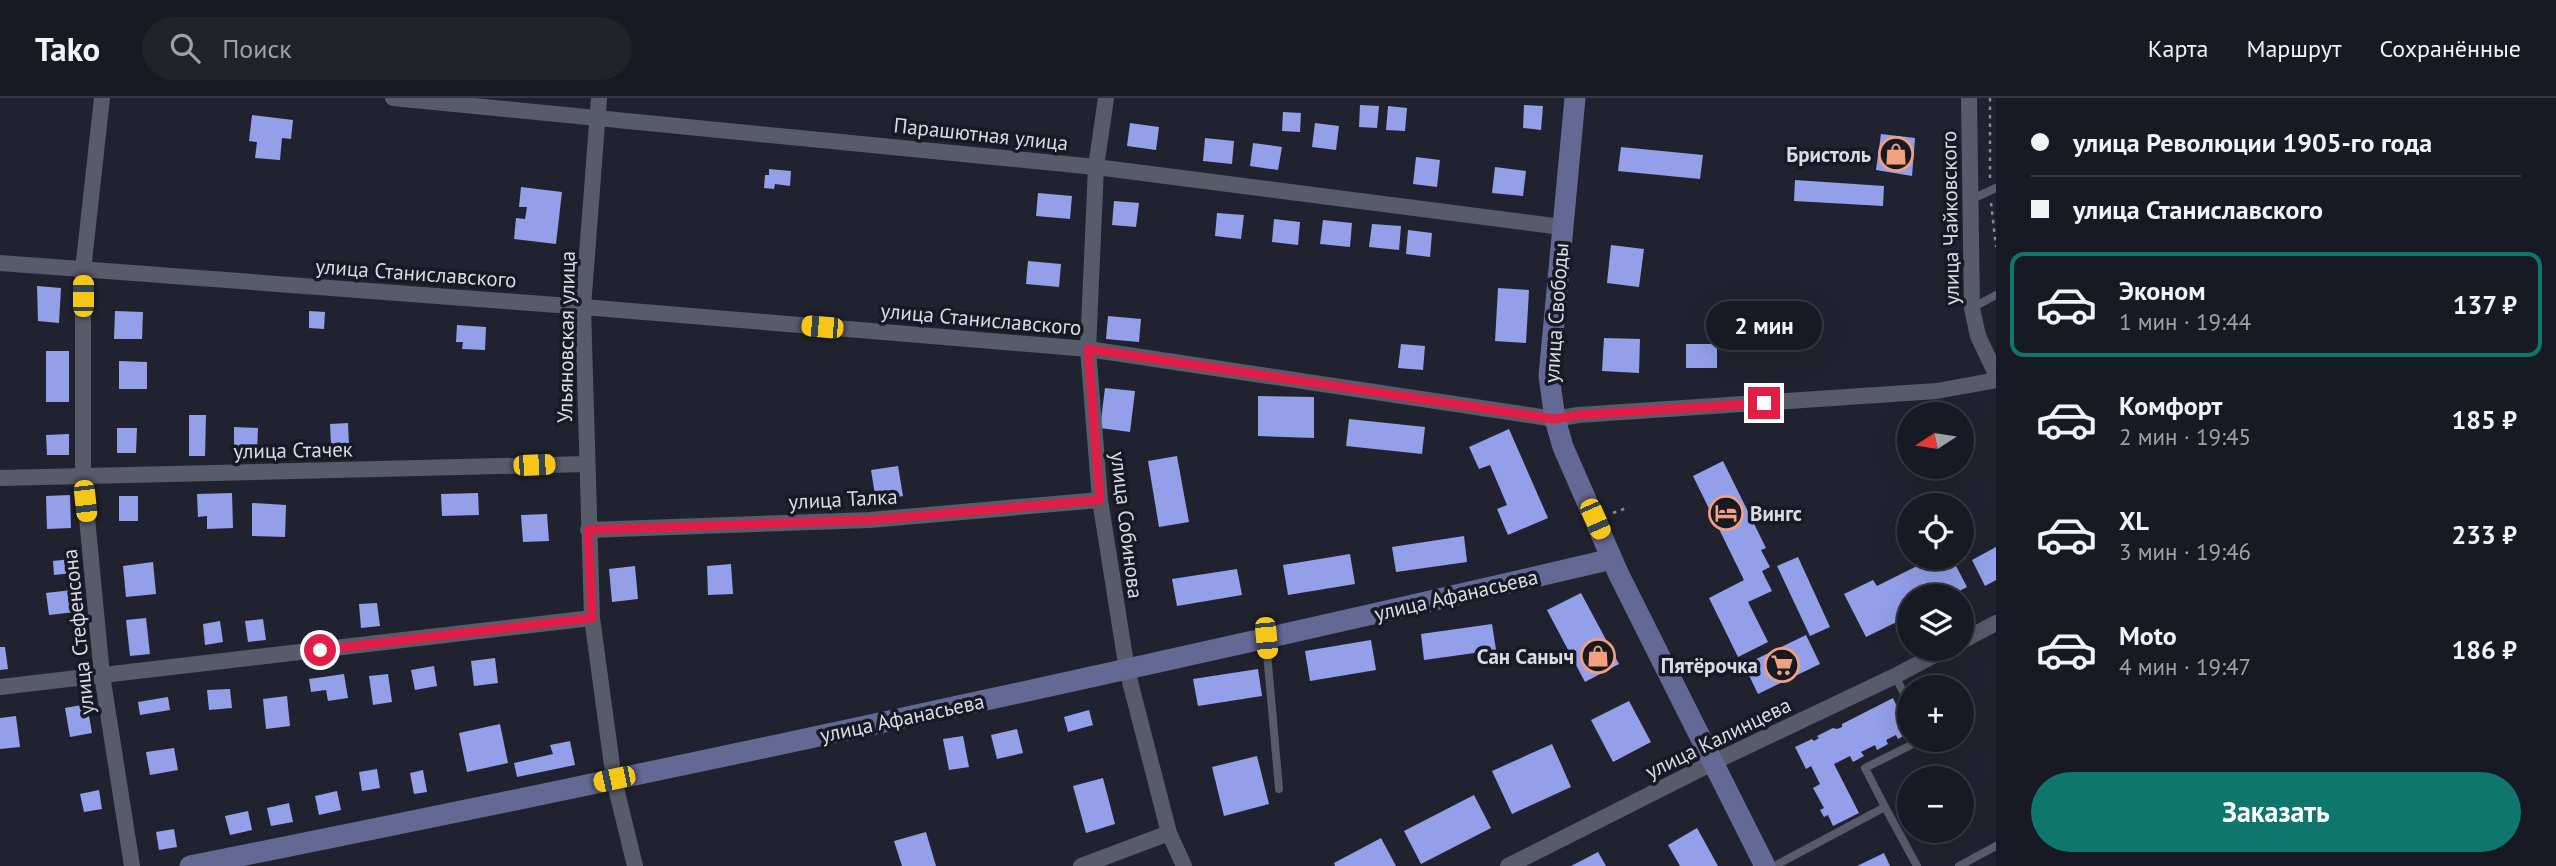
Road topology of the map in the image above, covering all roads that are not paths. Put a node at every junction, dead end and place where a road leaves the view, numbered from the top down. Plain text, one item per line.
1 (102, 98) edge
2 (393, 98) edge
3 (599, 98) edge
4 (1106, 98) edge
5 (1575, 98) edge
6 (1969, 98) edge
7 (597, 118) junction
8 (1096, 167) junction
9 (1993, 189) edge
10 (1970, 200) junction
11 (1562, 226) junction
12 (0, 263) edge
13 (83, 270) junction
14 (1996, 295) edge
15 (583, 307) junction
16 (1972, 308) junction
17 (1088, 349) junction
18 (1996, 374) edge
19 (1996, 380) edge
20 (1555, 419) junction
21 (587, 464) junction
22 (83, 476) junction
23 (0, 478) edge
24 (1100, 500) junction
25 (588, 530) junction
26 (1612, 559) junction
27 (592, 618) junction
28 (1996, 623) edge
29 (1974, 635) edge
30 (1266, 638) junction
31 (1923, 661) edge
32 (1127, 670) junction
33 (102, 675) junction
34 (1895, 676) junction
35 (1897, 680) edge
36 (0, 687) edge
37 (1897, 752) edge
38 (1719, 759) junction
39 (614, 779) junction
40 (1279, 789) dead end
41 (1885, 807) junction
42 (1170, 833) junction
43 (1996, 846) edge
44 (132, 866) edge
45 (190, 866) edge
46 (635, 866) edge
47 (1081, 866) edge
48 (1184, 866) edge
49 (1508, 866) edge
50 (1774, 866) edge
51 (1917, 866) edge
52 (1959, 866) edge

1 - 13 street, улица Стефенсона
2 - 7 street, Парашютная улица
3 - 7 street, Ульяновская улица
4 - 8 street, улица Собинова
5 - 11 street, улица Свободы
6 - 10 street, улица Чайковского
7 - 8 street, Парашютная улица
7 - 15 street, Ульяновская улица
8 - 11 street, Парашютная улица
8 - 17 street, улица Собинова
9 - 10 lane
10 - 16 street, улица Чайковского
11 - 20 street, улица Свободы
12 - 13 street, улица Станиславского
13 - 15 street, улица Станиславского
13 - 22 street, улица Стефенсона
14 - 16 lane
15 - 17 street, улица Станиславского
15 - 21 street, Ульяновская улица
16 - 18 street, улица Чайковского
17 - 20 street, улица Станиславского
17 - 24 street, улица Собинова
19 - 20 street, улица Станиславского
20 - 26 street, улица Свободы
21 - 22 street, улица Стачек
21 - 25 street, Ульяновская улица
22 - 23 street, улица Стачек
22 - 33 street, улица Стефенсона
24 - 25 street, улица Талка
24 - 32 street, улица Собинова
25 - 27 street, Ульяновская улица
26 - 30 street, улица Афанасьева
26 - 38 street, улица Свободы
27 - 33 street
27 - 39 street, Ульяновская улица
28 - 29 street
30 - 32 street, улица Афанасьева
30 - 40 lane
31 - 34 street, улица Калинцева
32 - 39 street, улица Афанасьева
32 - 42 street, улица Собинова
33 - 36 street
33 - 44 street, улица Стефенсона
34 - 35 lane
34 - 38 street, улица Калинцева
37 - 41 lane
38 - 49 street, улица Калинцева
38 - 50 street, улица Свободы
39 - 45 street, улица Афанасьева
39 - 46 street, Ульяновская улица
41 - 50 lane
41 - 51 lane
42 - 47 street
42 - 48 street, улица Собинова
43 - 52 lane

